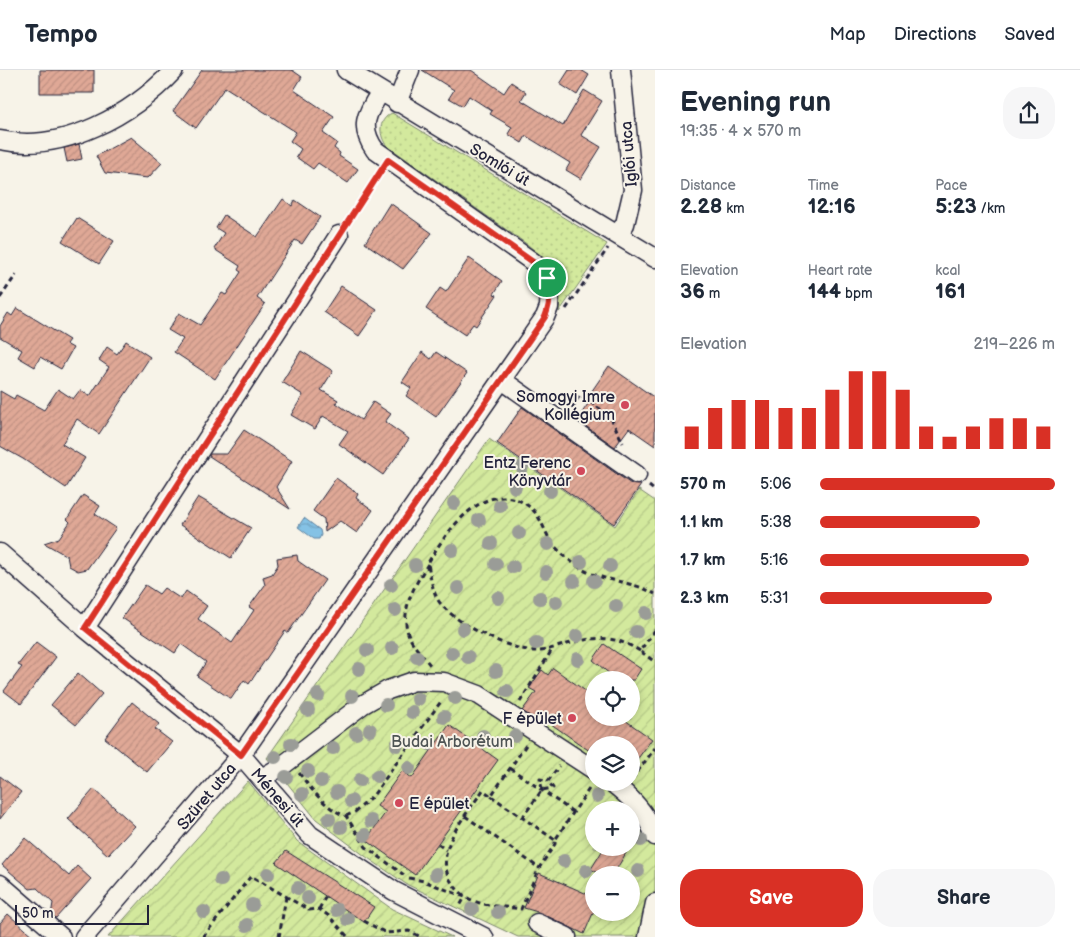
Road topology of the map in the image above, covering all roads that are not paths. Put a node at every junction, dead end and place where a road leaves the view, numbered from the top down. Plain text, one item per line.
1 (174, 70) edge
2 (346, 70) edge
3 (410, 70) edge
4 (621, 70) edge
5 (380, 93) junction
6 (397, 103) junction
7 (0, 140) edge
8 (618, 234) junction
9 (339, 235) road end
10 (655, 258) edge
11 (502, 380) junction
12 (638, 475) dead end
13 (0, 553) edge
14 (85, 628) junction
15 (241, 755) junction
16 (585, 764) edge
17 (262, 778) junction
18 (623, 791) edge
19 (655, 836) edge
20 (0, 884) edge
21 (655, 903) edge
22 (536, 923) dead end
23 (60, 937) edge
24 (84, 937) edge
25 (484, 937) edge
26 (567, 937) edge
27 (648, 937) edge

1 - 7 street
2 - 5 street, Somlói út
3 - 6 street
4 - 8 street, Iglói utca
5 - 6 street, Somlói út
5 - 11 street, Szüret utca
6 - 8 street, Somlói út
8 - 10 street, Somlói út
9 - 14 street
11 - 12 street
11 - 15 street, Szüret utca
13 - 14 street, Ménesi út
14 - 15 street, Ménesi út
15 - 17 street, Ménesi út
15 - 24 street, Szüret utca
16 - 17 street
17 - 25 street, Ménesi út
18 - 19 street
20 - 23 street
21 - 27 street
22 - 26 street

